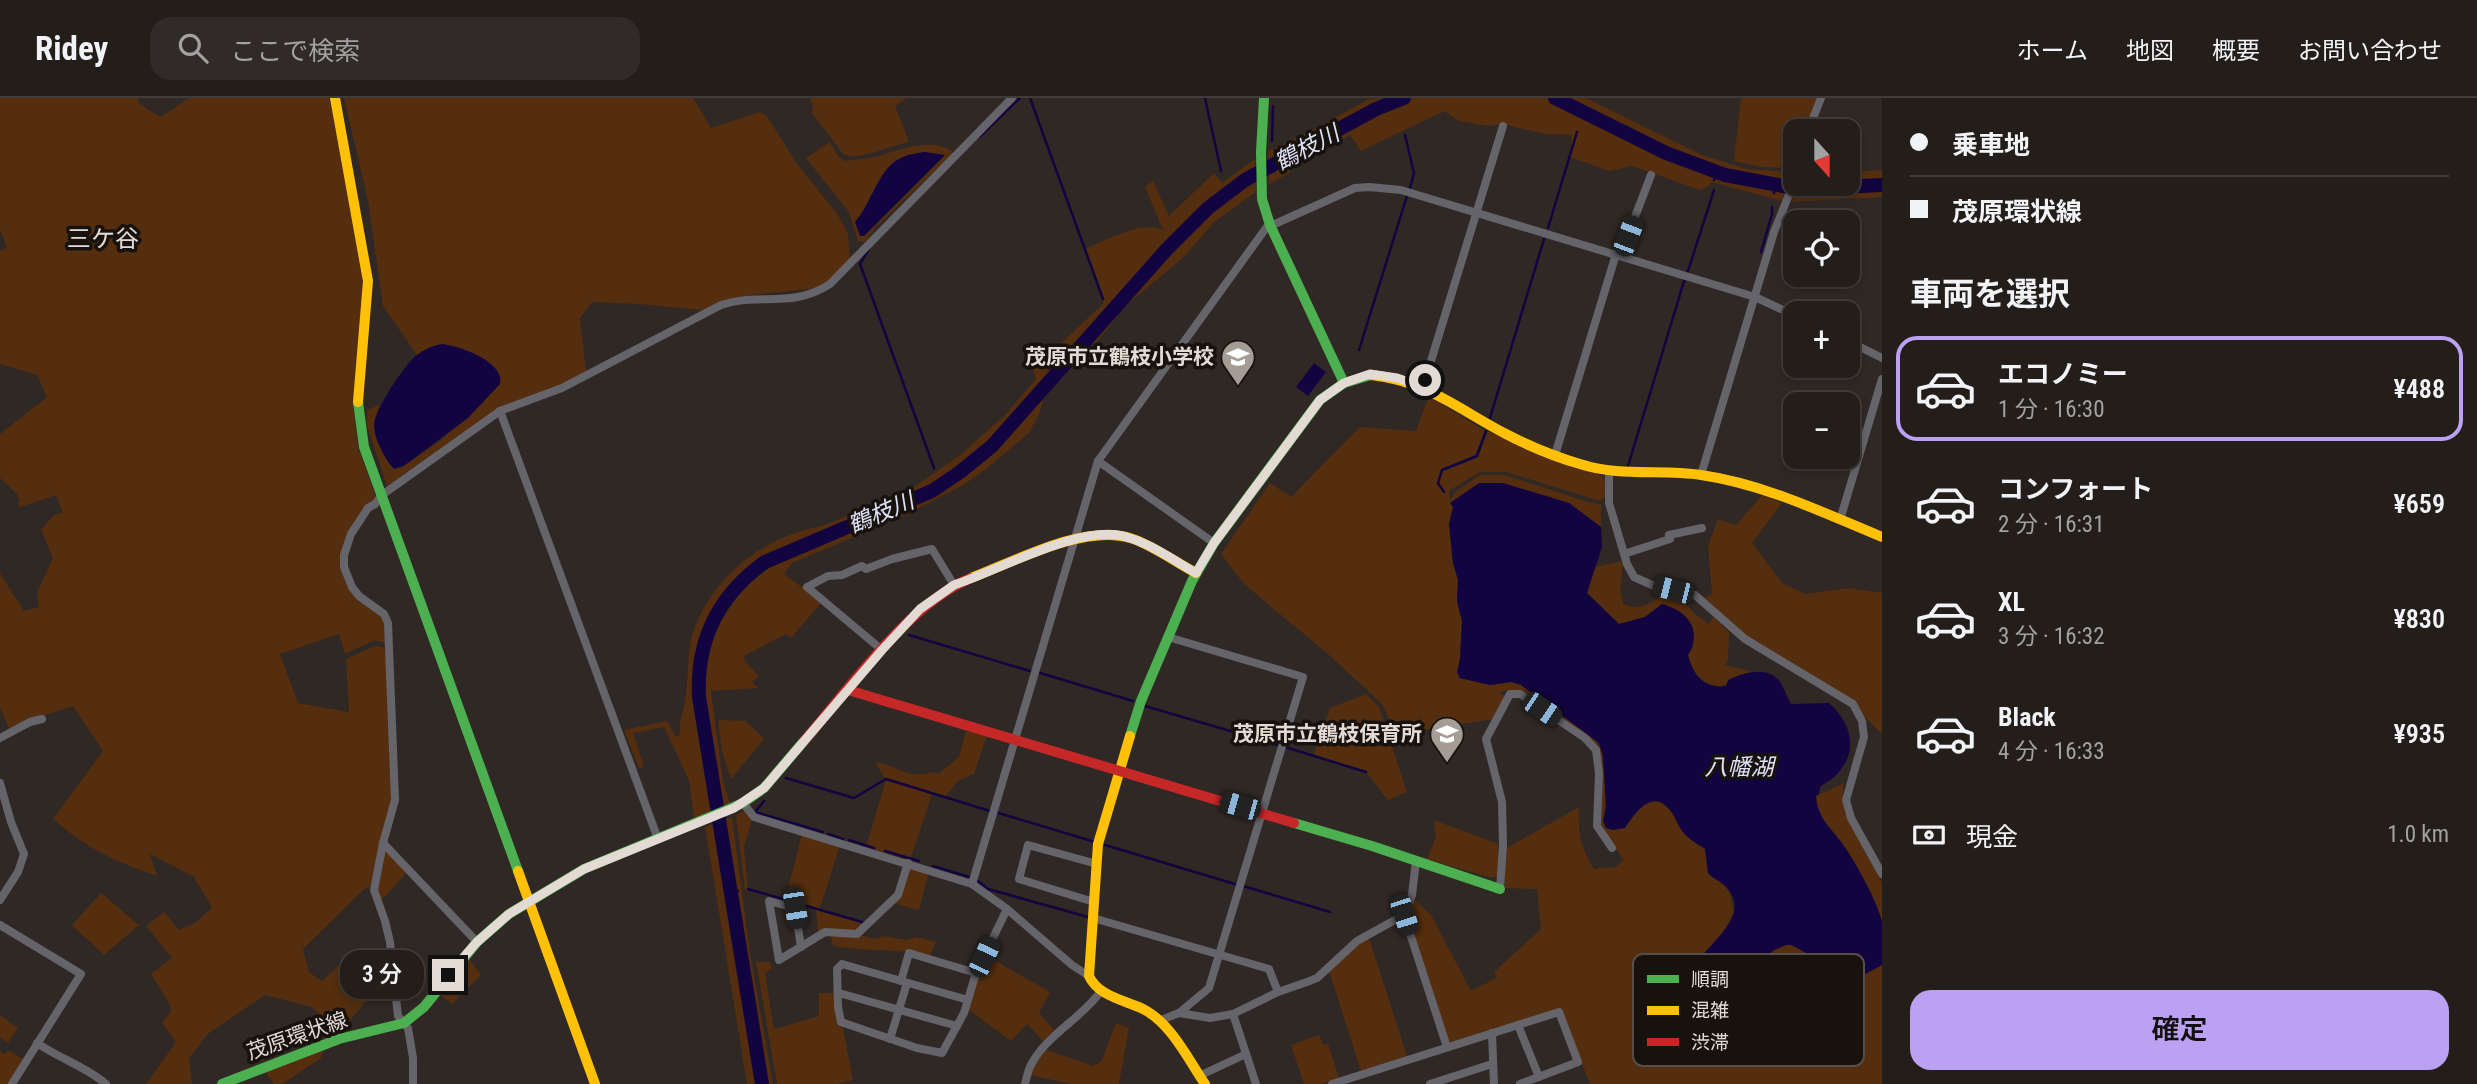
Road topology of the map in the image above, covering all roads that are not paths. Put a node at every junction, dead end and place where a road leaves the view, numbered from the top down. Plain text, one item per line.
1 (335, 98) edge
2 (1012, 98) edge
3 (1264, 98) edge
4 (1821, 98) edge
5 (1813, 119) edge
6 (1503, 126) dead end
7 (1651, 175) dead end
8 (1789, 196) edge
9 (1476, 212) junction
10 (1270, 225) junction
11 (1618, 255) junction
12 (1755, 297) junction
13 (1783, 310) edge
14 (1860, 347) edge
15 (1882, 358) edge
16 (1882, 379) edge
17 (1344, 383) junction
18 (1423, 387) junction
19 (500, 411) junction
20 (1555, 455) junction
21 (1098, 461) junction
22 (1609, 472) junction
23 (1701, 475) junction
24 (382, 495) junction
25 (1840, 520) junction
26 (1702, 528) dead end
27 (1882, 537) edge
28 (1075, 538) junction
29 (1214, 543) junction
30 (1624, 554) junction
31 (1196, 573) junction
32 (954, 585) junction
33 (1168, 637) junction
34 (882, 650) junction
35 (848, 690) junction
36 (42, 719) dead end
37 (0, 738) edge
38 (1014, 739) junction
39 (1120, 771) junction
40 (0, 783) edge
41 (3, 804) edge
42 (738, 806) junction
43 (1262, 813) junction
44 (658, 839) junction
45 (383, 843) junction
46 (1612, 848) dead end
47 (1416, 861) junction
48 (908, 863) junction
49 (1097, 864) junction
50 (1882, 874) edge
51 (972, 884) junction
52 (1500, 888) joint
53 (0, 900) edge
54 (1094, 902) junction
55 (527, 903) junction
56 (1007, 909) junction
57 (1404, 915) junction
58 (1093, 918) junction
59 (0, 925) edge
60 (477, 942) junction
61 (801, 947) junction
62 (1220, 956) junction
63 (976, 973) junction
64 (1089, 976) junction
65 (904, 982) junction
66 (1101, 991) junction
67 (1278, 992) junction
68 (839, 993) junction
69 (968, 1000) junction
70 (898, 1009) junction
71 (1179, 1013) junction
72 (1233, 1014) junction
73 (1161, 1020) junction
74 (404, 1023) junction
75 (1518, 1025) junction
76 (957, 1026) junction
77 (1492, 1033) junction
78 (890, 1039) junction
79 (37, 1043) junction
80 (1447, 1047) junction
81 (1246, 1055) junction
82 (1492, 1065) junction
83 (1539, 1077) junction
84 (1202, 1080) edge
85 (12, 1084) edge
86 (106, 1084) edge
87 (222, 1084) edge
88 (412, 1084) edge
89 (594, 1084) edge
90 (1025, 1084) edge
91 (1256, 1084) edge
92 (1332, 1084) edge
93 (1430, 1084) edge
94 (1494, 1084) edge
95 (1520, 1084) edge

1 - 24 street
2 - 19 street
3 - 10 street
4 - 5 street
6 - 9 street
7 - 11 street
8 - 12 street
9 - 10 street
9 - 11 street
9 - 18 street
10 - 17 street
10 - 21 street
11 - 12 street
11 - 20 street
12 - 13 street
12 - 23 street
14 - 15 street
16 - 25 street
17 - 18 street
17 - 29 street
18 - 20 street
19 - 24 street
19 - 44 street
20 - 22 street
21 - 28 street
21 - 29 street
22 - 23 street
22 - 30 street
23 - 25 street
24 - 45 street
24 - 55 street
25 - 27 street
26 - 30 street
28 - 31 street, 茂原環状線
28 - 32 street, 茂原環状線
28 - 38 street
29 - 31 street
30 - 50 street
31 - 33 street
32 - 34 street, 茂原環状線
32 - 34 street
33 - 39 street
33 - 43 street
34 - 35 street, 茂原環状線
35 - 38 street
35 - 42 street, 茂原環状線
36 - 37 street
38 - 39 street
38 - 51 street
39 - 43 street
39 - 49 street
40 - 41 street
41 - 53 street
42 - 44 street, 茂原環状線
42 - 48 street
43 - 47 street
43 - 62 street
44 - 55 street, 茂原環状線
45 - 60 street
45 - 74 street
46 - 52 street
47 - 52 street
47 - 57 street
48 - 51 street
48 - 61 street
49 - 54 street
49 - 54 street
51 - 56 street
54 - 58 street
55 - 60 street, 茂原環状線
55 - 89 street
56 - 63 street
56 - 64 street
57 - 67 street
57 - 80 street
58 - 62 street
58 - 64 street
59 - 79 street
60 - 74 street, 茂原環状線
61 - 61 street
62 - 67 street
62 - 71 street
63 - 65 street
63 - 69 street
64 - 66 street
65 - 68 street
65 - 69 street
65 - 70 street
66 - 73 street
66 - 90 street
67 - 72 street
68 - 70 street
68 - 78 street
69 - 76 street
70 - 76 street
70 - 78 street
71 - 72 street
71 - 73 street
72 - 81 street
73 - 84 street
74 - 87 street, 茂原環状線
74 - 88 street
75 - 77 street
75 - 83 street
75 - 83 street
76 - 78 street
77 - 80 street
77 - 82 street
79 - 85 street
79 - 86 street
80 - 92 street
81 - 84 street
81 - 91 street
82 - 93 street
82 - 94 street
83 - 95 street

